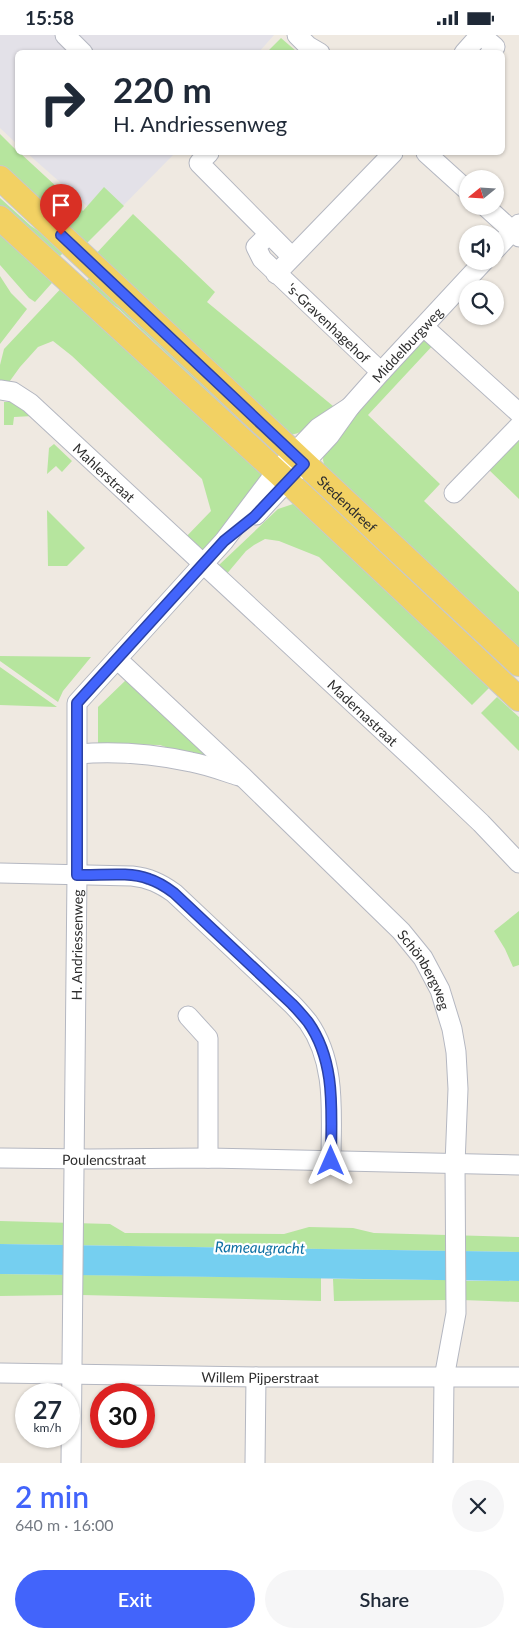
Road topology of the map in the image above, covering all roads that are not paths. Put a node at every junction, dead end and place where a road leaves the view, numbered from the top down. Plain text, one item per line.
1 (65, 35) edge
2 (490, 41) edge
3 (80, 50) edge
4 (470, 50) edge
5 (391, 155) edge
6 (428, 155) edge
7 (199, 156) edge
8 (0, 179) edge
9 (459, 183) edge
10 (497, 215) edge
11 (0, 218) edge
12 (517, 231) edge
13 (268, 234) junction
14 (504, 242) edge
15 (292, 257) junction
16 (476, 270) edge
17 (276, 273) junction
18 (424, 327) junction
19 (381, 372) junction
20 (0, 390) edge
21 (519, 413) edge
22 (519, 426) edge
23 (299, 459) junction
24 (282, 477) junction
25 (454, 493) dead end
26 (203, 564) junction
27 (117, 659) junction
28 (519, 664) edge
29 (516, 697) edge
30 (78, 754) junction
31 (243, 777) junction
32 (519, 863) edge
33 (0, 873) edge
34 (77, 875) junction
35 (188, 1017) dead end
36 (0, 1158) edge
37 (208, 1158) junction
38 (74, 1159) junction
39 (331, 1161) junction
40 (455, 1164) junction
41 (519, 1165) edge
42 (0, 1373) edge
43 (73, 1373) junction
44 (256, 1377) junction
45 (519, 1377) edge
46 (444, 1378) junction
47 (71, 1463) edge
48 (255, 1463) edge
49 (443, 1463) edge

1 - 3 street
2 - 4 street
5 - 15 street, 's-Gravenhagehof
6 - 9 street
7 - 13 street
8 - 23 main road, Stedendreef
10 - 12 street
11 - 24 main road, Stedendreef
12 - 14 street
13 - 15 street
13 - 17 street, 's-Gravenhagehof
15 - 17 street, 's-Gravenhagehof
16 - 18 street, Middelburgweg
17 - 19 street, 's-Gravenhagehof
18 - 19 street, Middelburgweg
18 - 21 street
19 - 23 street, Middelburgweg
20 - 26 street, Mahlerstraat
22 - 25 street
23 - 24 street, Middelburgweg
23 - 28 main road, Stedendreef
24 - 26 street, H. Andriessenweg
24 - 29 main road, Stedendreef
26 - 27 street, H. Andriessenweg
26 - 32 street, Madernastraat
27 - 30 street, H. Andriessenweg
27 - 31 street, Schönbergweg
30 - 31 street, Schönbergweg
30 - 34 street, H. Andriessenweg
31 - 40 street, Schönbergweg
33 - 34 street
34 - 38 street, H. Andriessenweg
34 - 39 street
35 - 37 street
36 - 38 street, Poulencstraat
37 - 38 street, Poulencstraat
37 - 39 street, Poulencstraat
38 - 43 street, H. Andriessenweg
39 - 40 street, Poulencstraat
40 - 41 street
40 - 46 street, Schönbergweg
42 - 43 street, Willem Pijperstraat
43 - 44 street, Willem Pijperstraat
43 - 47 street
44 - 46 street, Willem Pijperstraat
44 - 48 street
45 - 46 street, Willem Pijperstraat
46 - 49 street

